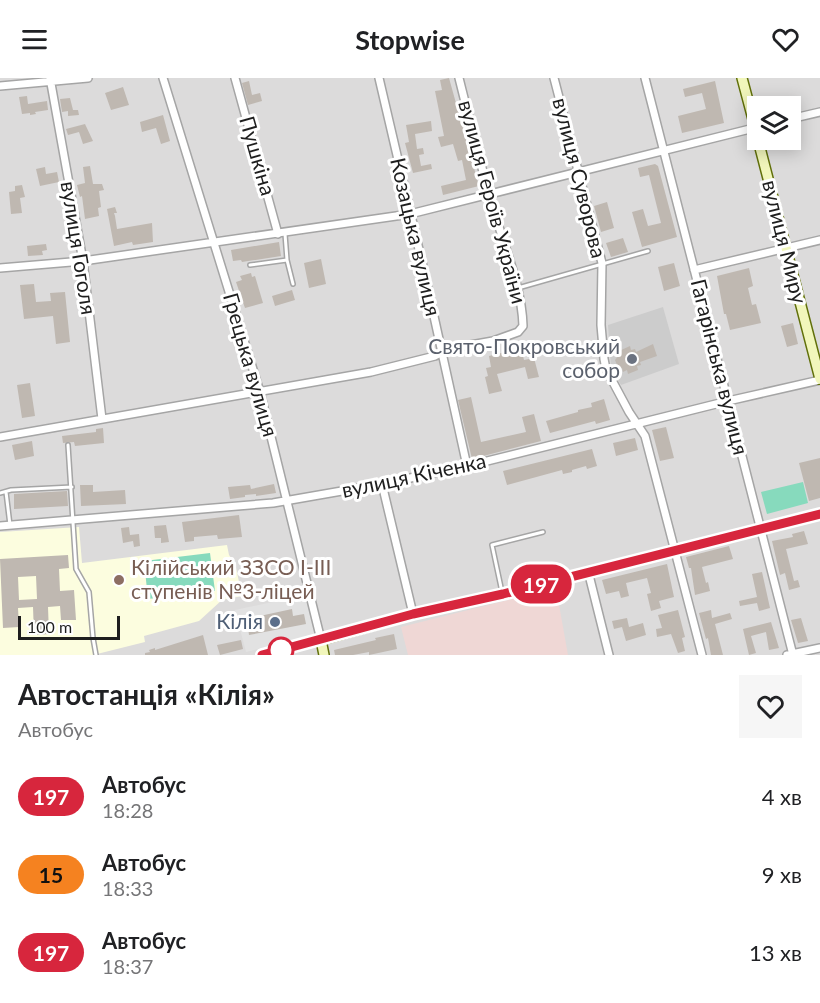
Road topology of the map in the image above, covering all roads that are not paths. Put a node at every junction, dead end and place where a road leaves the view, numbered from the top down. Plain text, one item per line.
1 (88, 78) edge
2 (164, 78) edge
3 (235, 78) edge
4 (379, 78) edge
5 (459, 78) edge
6 (554, 78) edge
7 (645, 78) edge
8 (742, 78) edge
9 (50, 79) edge
10 (0, 86) edge
11 (747, 96) edge
12 (820, 112) edge
13 (801, 116) edge
14 (747, 135) edge
15 (761, 150) edge
16 (663, 151) junction
17 (579, 172) junction
18 (489, 194) junction
19 (410, 214) junction
20 (281, 234) junction
21 (820, 240) edge
22 (213, 242) junction
23 (785, 248) junction
24 (648, 251) dead end
25 (287, 260) junction
26 (83, 261) junction
27 (602, 263) junction
28 (250, 265) dead end
29 (0, 268) edge
30 (694, 270) junction
31 (293, 284) dead end
32 (517, 288) junction
33 (441, 353) junction
34 (820, 380) edge
35 (260, 392) junction
36 (728, 401) junction
37 (102, 419) junction
38 (637, 423) junction
39 (0, 437) edge
40 (68, 445) dead end
41 (466, 466) junction
42 (382, 484) junction
43 (72, 487) junction
44 (6, 492) junction
45 (0, 493) edge
46 (287, 501) junction
47 (820, 514) edge
48 (74, 520) junction
49 (10, 525) junction
50 (0, 526) edge
51 (760, 529) junction
52 (543, 532) dead end
53 (674, 550) junction
54 (588, 571) junction
55 (503, 594) junction
56 (413, 614) junction
57 (321, 640) junction
58 (820, 648) edge
59 (96, 655) edge
60 (262, 655) edge
61 (324, 655) edge
62 (609, 655) edge
63 (702, 655) edge
64 (791, 655) edge

1 - 9 street
2 - 22 street, Грецька вулиця
3 - 20 street, Пушкіна
4 - 19 street, Козацька вулиця
5 - 18 street, вулиця Героїв України
6 - 17 street, вулиця Суворова
7 - 16 street, Гагарінська вулиця
8 - 11 main road, вулиця Миру
9 - 10 street
9 - 26 street, вулиця Гоголя
12 - 13 street
14 - 16 street
15 - 23 main road, вулиця Миру
16 - 17 street
16 - 30 street, Гагарінська вулиця
17 - 18 street
17 - 27 street, вулиця Суворова
18 - 19 street
18 - 32 street, вулиця Героїв України
19 - 20 street
19 - 33 street, Козацька вулиця
20 - 22 street
20 - 25 lane
21 - 23 street
22 - 26 street
22 - 35 street, Грецька вулиця
23 - 30 street
23 - 34 main road, вулиця Миру
24 - 27 lane
25 - 28 lane
25 - 31 lane
26 - 29 street
26 - 37 street, вулиця Гоголя
27 - 32 lane
27 - 38 street, вулиця Суворова
30 - 36 street, Гагарінська вулиця
32 - 33 street, вулиця Героїв України
33 - 35 street
33 - 41 street, Козацька вулиця
34 - 36 street, вулиця Кіченка
35 - 37 street
35 - 46 street, Грецька вулиця
36 - 38 street, вулиця Кіченка
36 - 51 street, Гагарінська вулиця
37 - 39 street
38 - 41 street, вулиця Кіченка
38 - 53 street, вулиця Суворова
40 - 43 lane
41 - 42 street, вулиця Кіченка
42 - 46 street, вулиця Кіченка
42 - 56 street
43 - 44 lane
43 - 48 lane
44 - 45 lane
44 - 49 lane
46 - 48 street, вулиця Кіченка
46 - 57 street, Грецька вулиця
47 - 51 main road
48 - 49 street, вулиця Кіченка
48 - 59 lane
49 - 50 street, вулиця Кіченка
51 - 53 main road
51 - 64 street, Гагарінська вулиця
52 - 55 lane
53 - 54 main road
53 - 63 street, вулиця Суворова
54 - 55 main road
54 - 62 street
55 - 56 main road
56 - 57 main road
57 - 60 street
57 - 61 main road, Грецька вулиця
58 - 64 street

